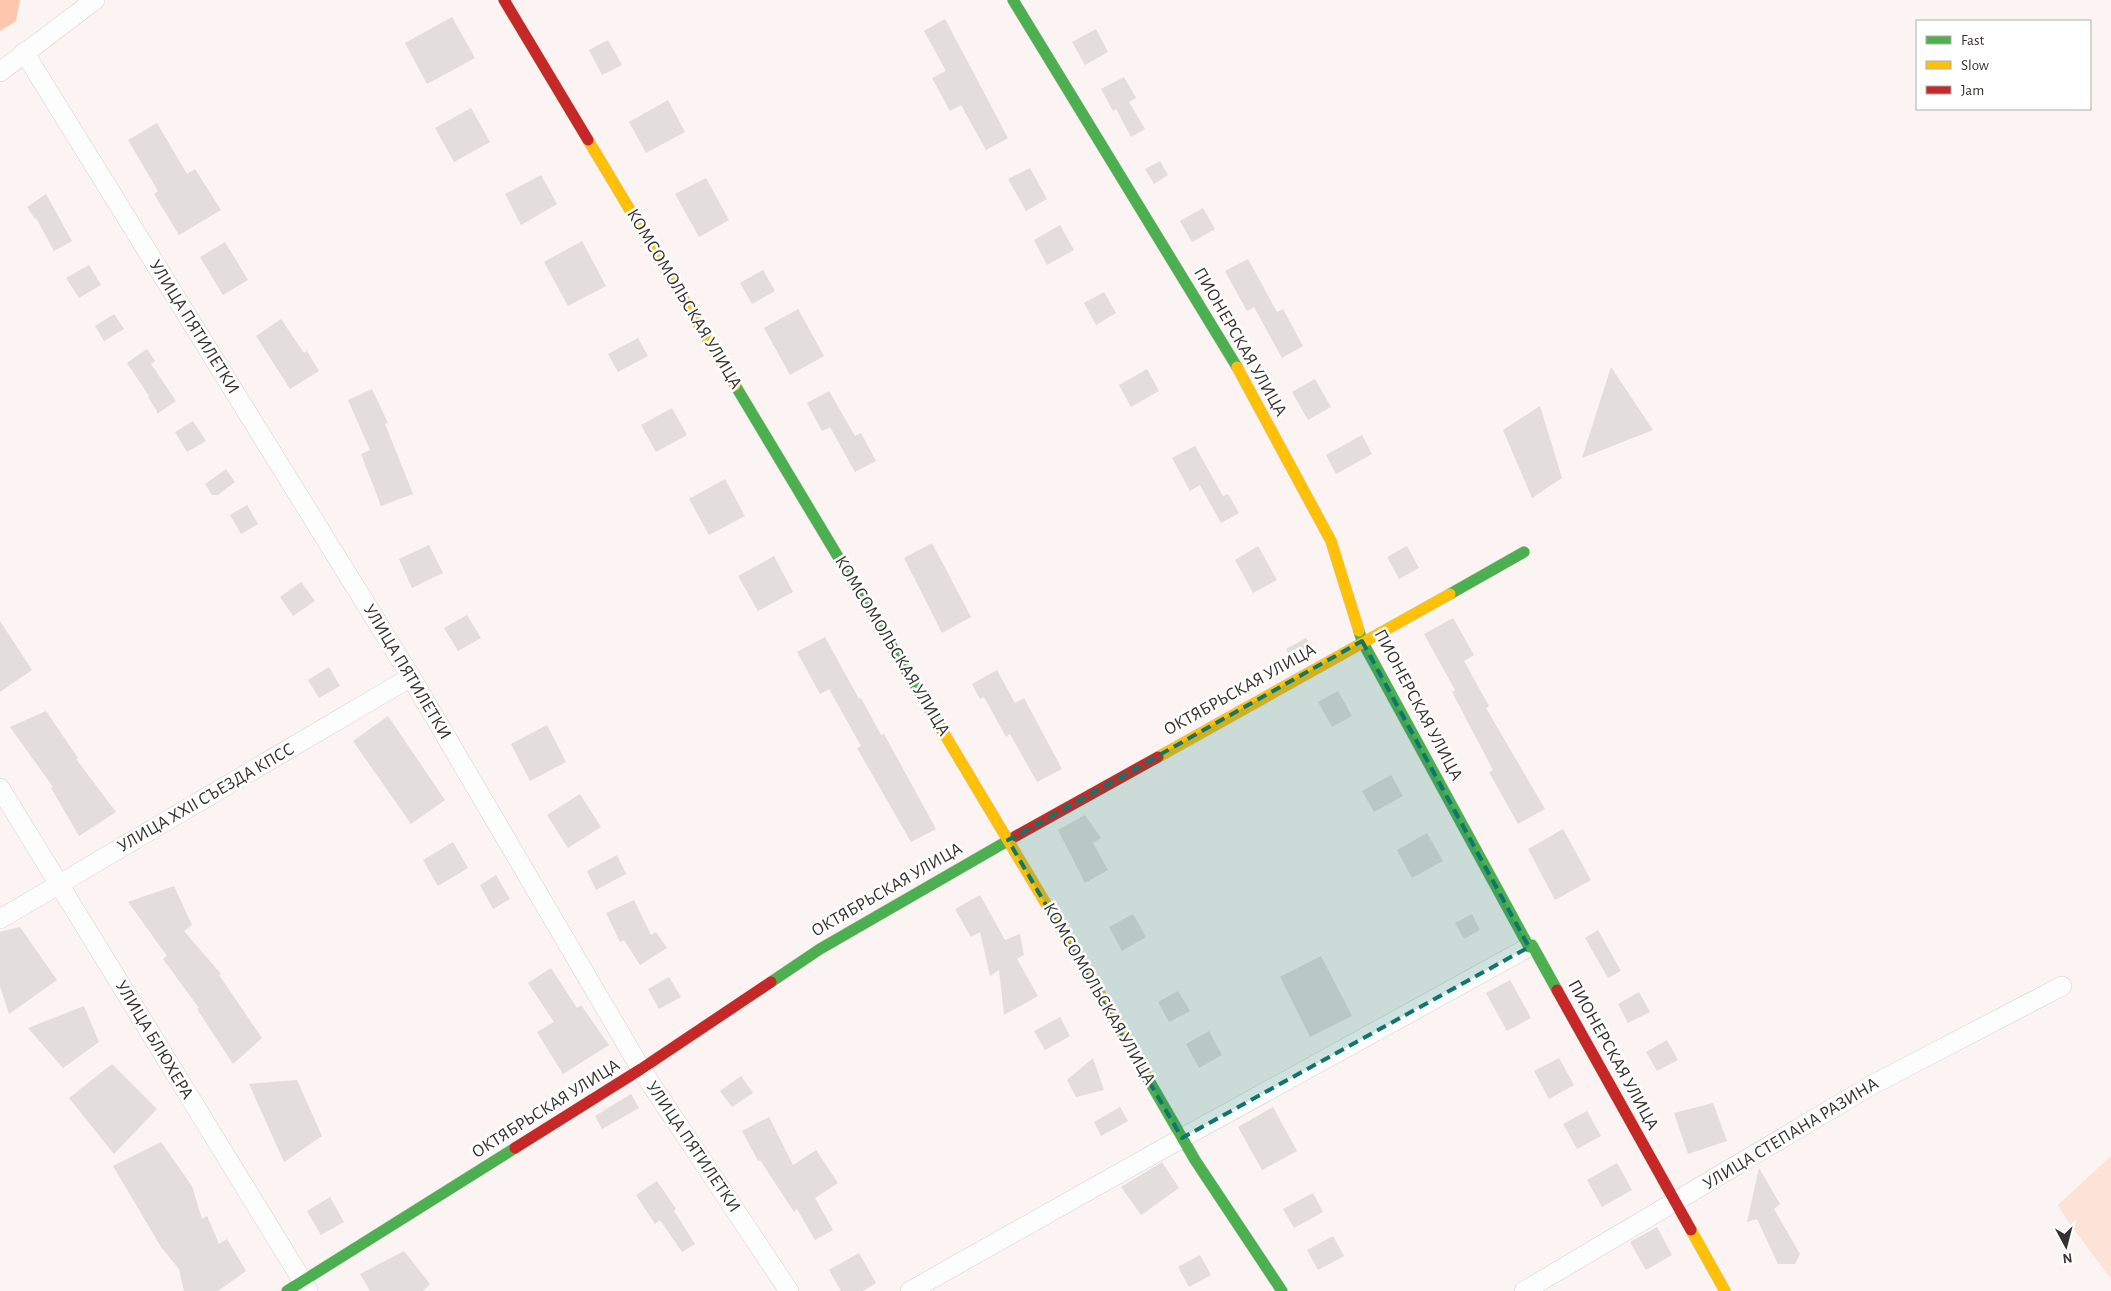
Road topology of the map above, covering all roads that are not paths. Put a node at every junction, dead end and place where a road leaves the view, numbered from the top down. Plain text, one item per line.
1 (95, 0) edge
2 (504, 0) edge
3 (1013, 0) edge
4 (24, 52) junction
5 (0, 72) edge
6 (1524, 552) dead end
7 (1362, 641) junction
8 (412, 677) junction
9 (0, 788) edge
10 (1008, 840) junction
11 (59, 885) junction
12 (0, 919) edge
13 (1529, 947) junction
14 (2062, 986) dead end
15 (641, 1069) junction
16 (1182, 1138) junction
17 (1674, 1203) junction
18 (299, 1288) edge
19 (789, 1291) edge
20 (910, 1291) edge
21 (1282, 1291) edge
22 (1524, 1291) edge
23 (1725, 1291) edge

1 - 4 street
2 - 10 street, КОМСОМОЛЬСКАЯ УЛИЦА
3 - 7 street, ПИОНЕРСКАЯ УЛИЦА
4 - 5 street
4 - 8 street, УЛИЦА ПЯТИЛЕТКИ
6 - 7 street, ОКТЯБРЬСКАЯ УЛИЦА
7 - 10 street, ОКТЯБРЬСКАЯ УЛИЦА
7 - 13 street, ПИОНЕРСКАЯ УЛИЦА
8 - 11 street, УЛИЦА XXII СЪЕЗДА КПСС
8 - 15 street, УЛИЦА ПЯТИЛЕТКИ
9 - 11 street, УЛИЦА БЛЮХЕРА
10 - 15 street, ОКТЯБРЬСКАЯ УЛИЦА
10 - 16 street, КОМСОМОЛЬСКАЯ УЛИЦА
11 - 12 street, УЛИЦА XXII СЪЕЗДА КПСС
11 - 18 street, УЛИЦА БЛЮХЕРА
13 - 16 street
13 - 17 street, ПИОНЕРСКАЯ УЛИЦА
14 - 17 street, УЛИЦА СТЕПАНА РАЗИНА
15 - 18 street, ОКТЯБРЬСКАЯ УЛИЦА
15 - 19 street, УЛИЦА ПЯТИЛЕТКИ
16 - 20 street
16 - 21 street, КОМСОМОЛЬСКАЯ УЛИЦА
17 - 22 street, УЛИЦА СТЕПАНА РАЗИНА
17 - 23 street, ПИОНЕРСКАЯ УЛИЦА

